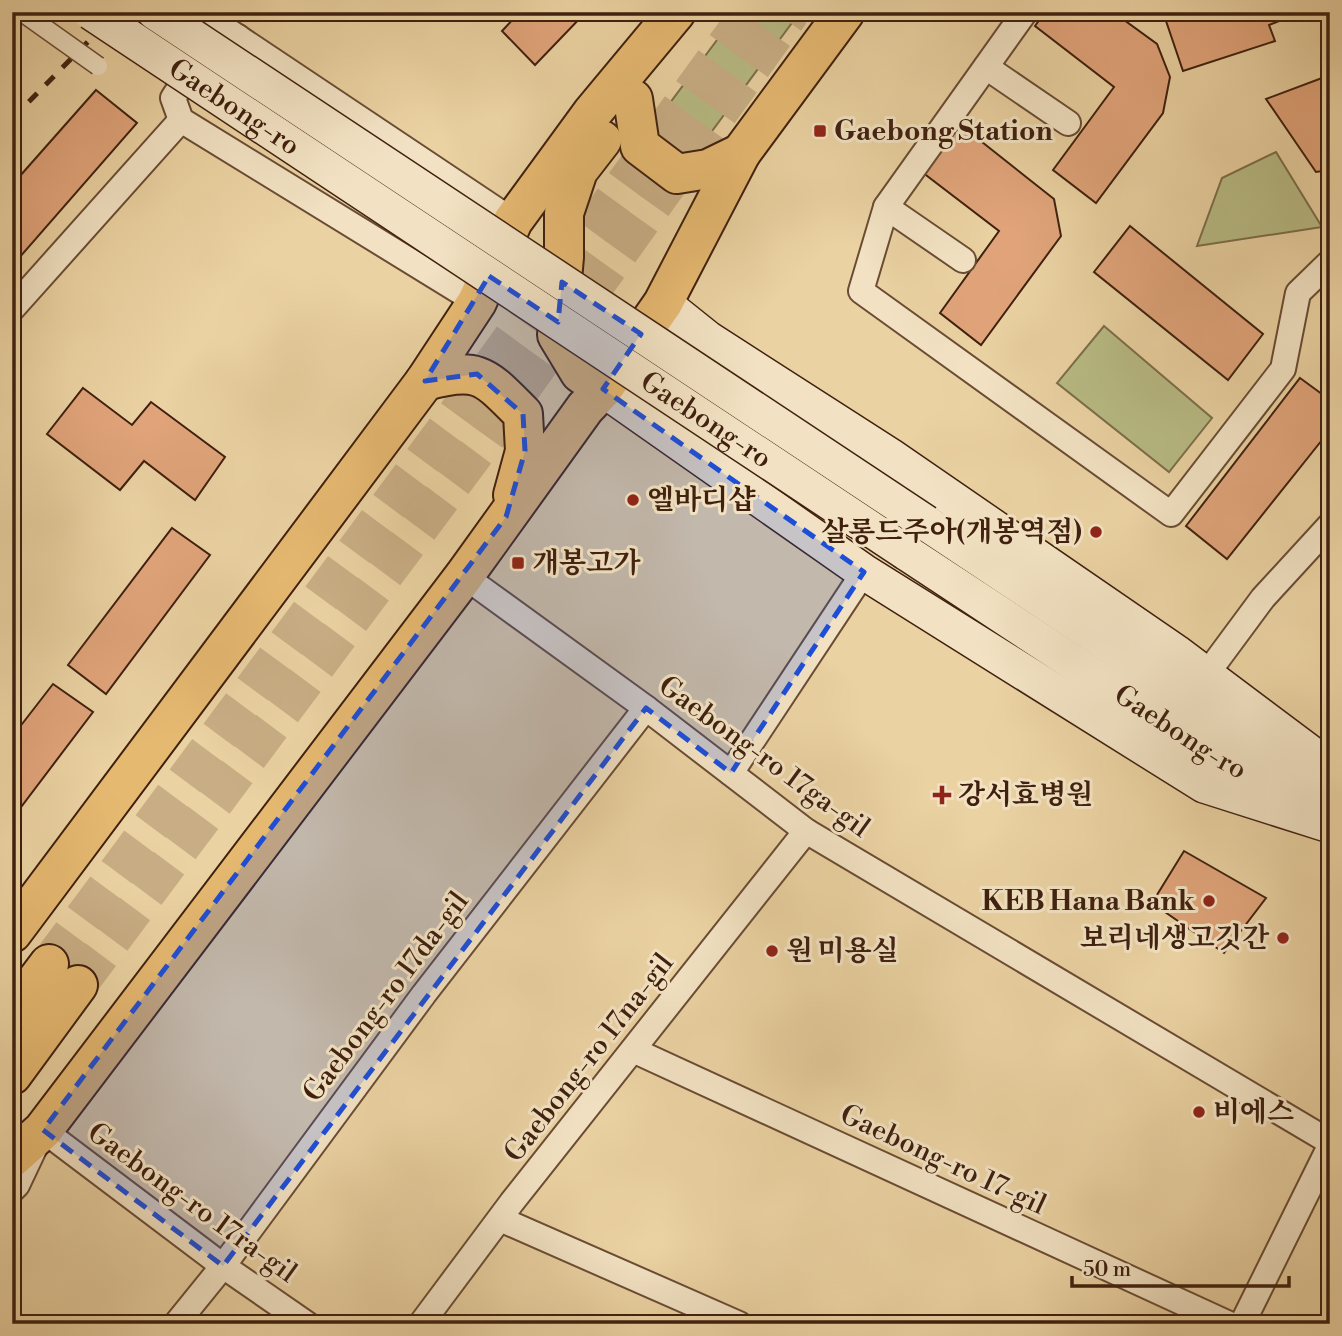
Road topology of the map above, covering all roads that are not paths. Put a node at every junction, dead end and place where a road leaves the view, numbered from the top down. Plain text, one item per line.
1 (22, 12) edge
2 (91, 12) edge
3 (155, 12) edge
4 (676, 12) edge
5 (697, 12) edge
6 (845, 12) edge
7 (1025, 12) edge
8 (212, 20) dead end
9 (238, 37) junction
10 (98, 66) dead end
11 (986, 67) junction
12 (633, 99) junction
13 (181, 120) junction
14 (1068, 123) dead end
15 (741, 153) junction
16 (886, 207) junction
17 (513, 221) junction
18 (962, 260) dead end
19 (1330, 262) edge
20 (477, 302) junction
21 (663, 303) junction
22 (12, 309) edge
23 (425, 382) junction
24 (603, 389) junction
25 (506, 517) junction
26 (1330, 526) edge
27 (864, 572) junction
28 (464, 576) junction
29 (1196, 686) junction
30 (646, 708) junction
31 (1330, 768) edge
32 (731, 773) junction
33 (1330, 807) edge
34 (1330, 817) edge
35 (1330, 825) edge
36 (806, 831) junction
37 (12, 933) edge
38 (12, 1013) edge
39 (633, 1050) junction
40 (12, 1074) edge
41 (43, 1130) junction
42 (1330, 1144) edge
43 (12, 1158) edge
44 (12, 1190) edge
45 (500, 1219) junction
46 (223, 1266) junction
47 (176, 1324) edge
48 (307, 1324) edge
49 (421, 1324) edge
50 (739, 1324) edge
51 (1229, 1324) edge
52 (1242, 1324) edge

1 - 10 street, bridge
2 - 34 main road, Gaebong-ro, bridge
3 - 29 main road, Gaebong-ro, bridge
4 - 17 main road
5 - 12 main road
6 - 15 main road
7 - 11 street
8 - 9 street
9 - 13 street
9 - 17 street
11 - 14 street
11 - 16 street
12 - 15 main road
12 - 24 main road
13 - 20 street
13 - 22 street
15 - 21 main road
16 - 18 street
16 - 19 street
17 - 20 main road
20 - 23 main road
21 - 24 main road
21 - 29 main road
23 - 25 main road
23 - 37 main road
24 - 25 main road
24 - 27 main road
25 - 28 main road
26 - 29 street
27 - 32 street
27 - 35 main road
28 - 30 street, Gaebong-ro 17ga-gil
28 - 41 main road
29 - 31 main road
29 - 33 main road, Gaebong-ro
30 - 32 street, Gaebong-ro 17ga-gil
30 - 46 street, Gaebong-ro 17da-gil
32 - 36 street, Gaebong-ro 17ga-gil
36 - 39 street, Gaebong-ro 17na-gil
36 - 42 street, Gaebong-ro 17ga-gil
38 - 40 main road
39 - 45 street, Gaebong-ro 17na-gil
39 - 51 street, Gaebong-ro 17-gil
41 - 43 main road
41 - 44 street
41 - 46 street, Gaebong-ro 17ra-gil
42 - 52 street
45 - 49 street, Gaebong-ro 17na-gil
45 - 50 street
46 - 47 street, Gaebong-ro 17da-gil
46 - 48 street, Gaebong-ro 17ra-gil

